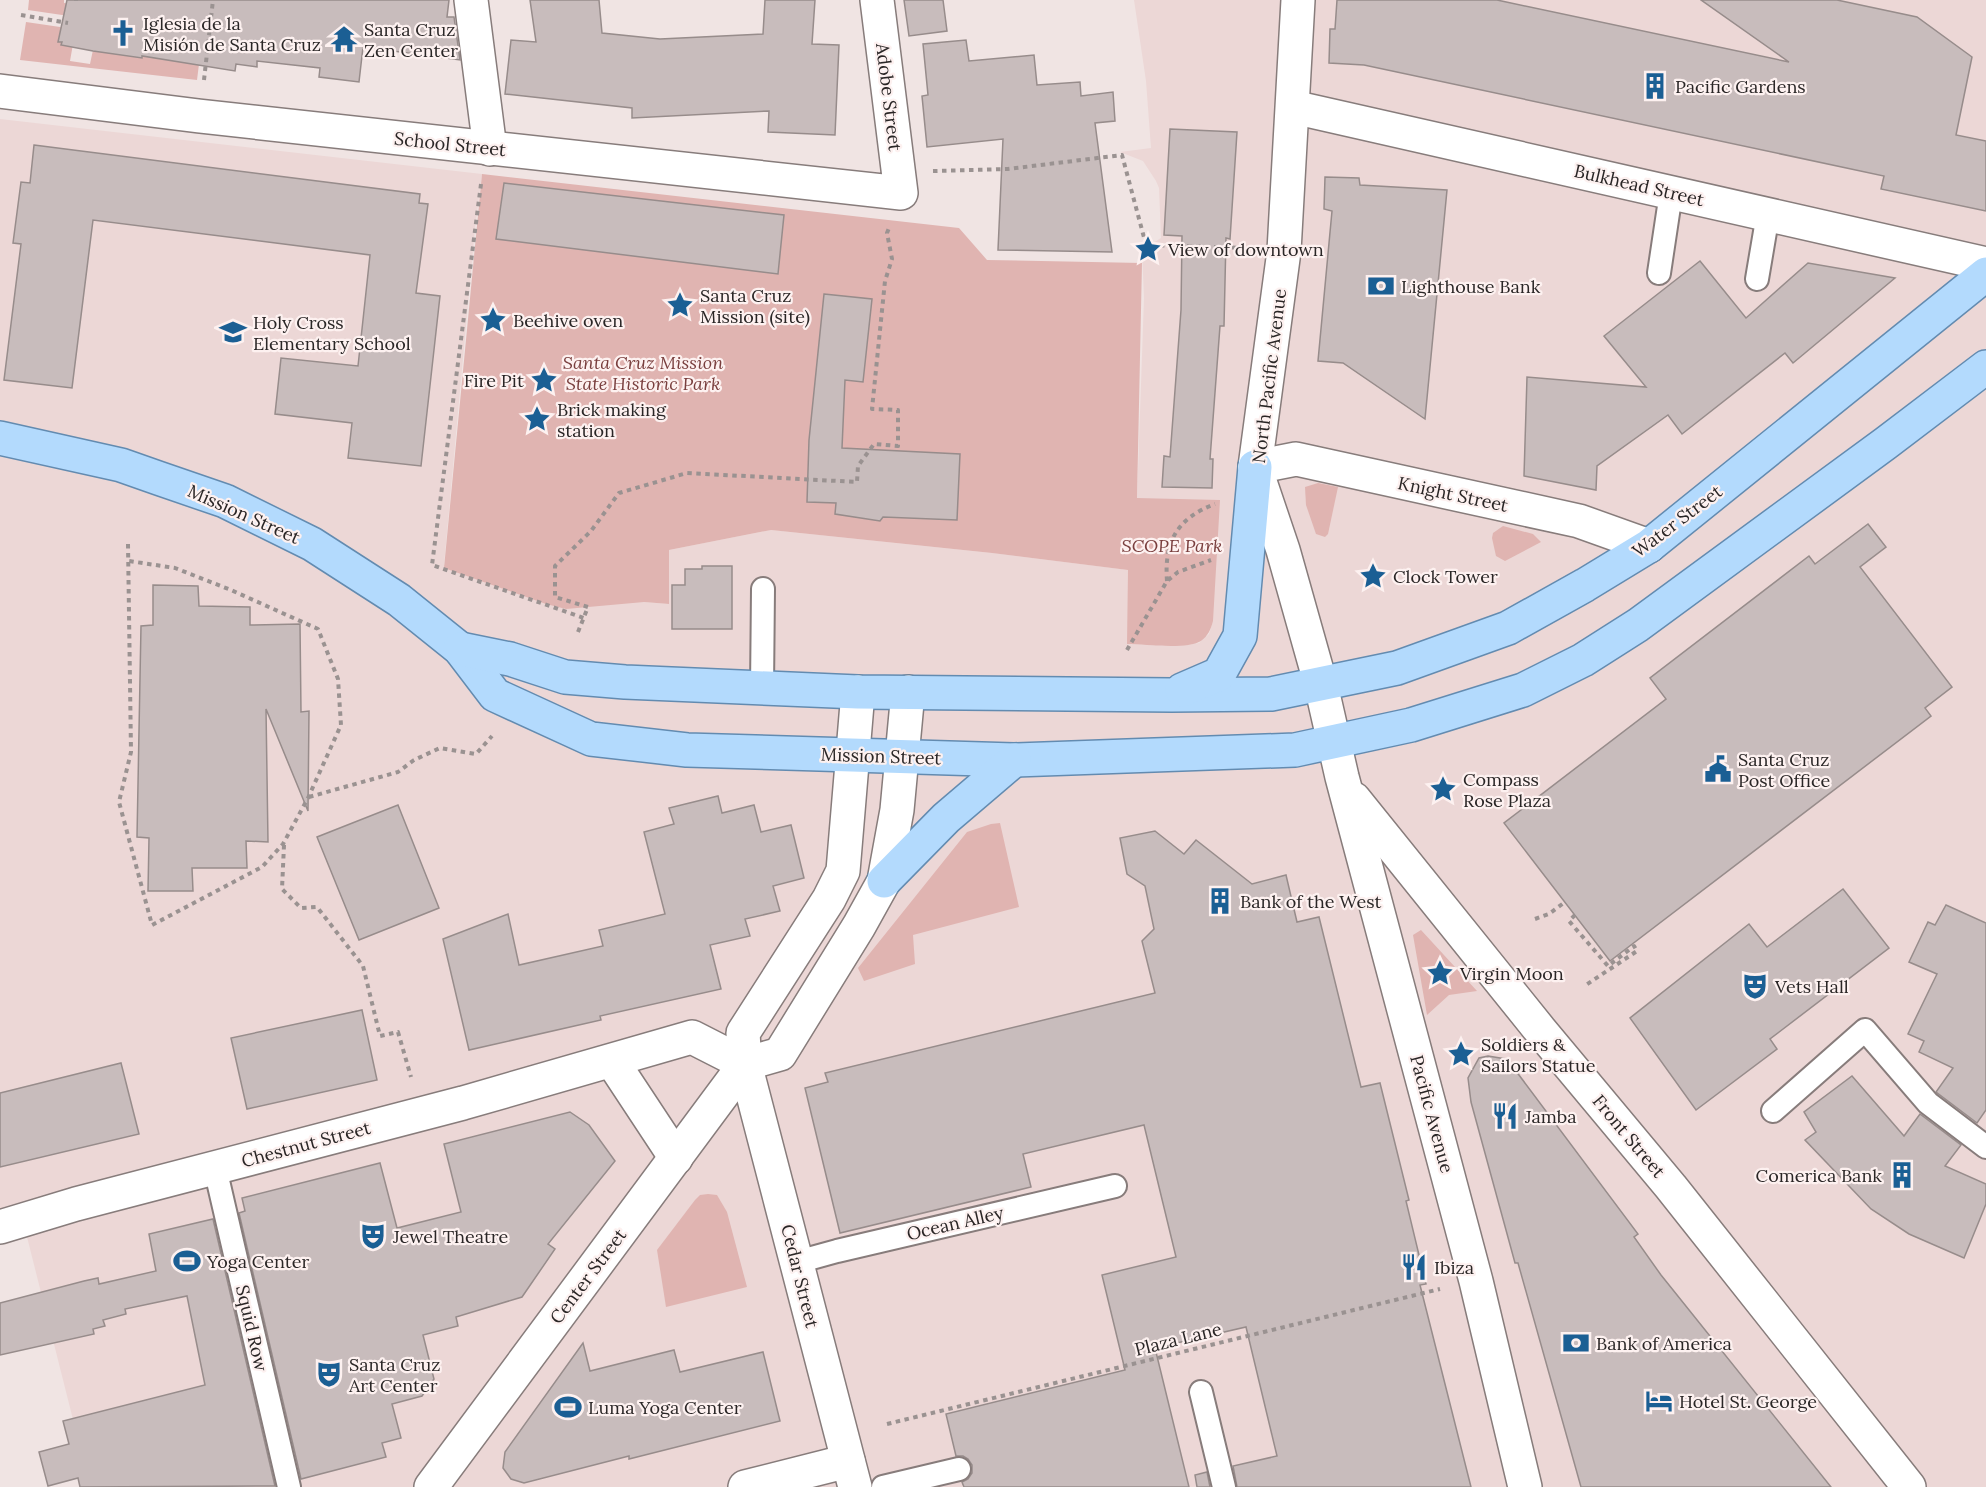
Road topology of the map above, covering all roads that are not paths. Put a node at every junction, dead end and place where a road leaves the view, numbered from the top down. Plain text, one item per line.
1 (471, 0) edge
2 (877, 0) edge
3 (1298, 0) edge
4 (0, 92) edge
5 (1293, 107) junction
6 (486, 161) junction
7 (901, 193) joint
8 (1671, 193) junction
9 (1768, 214) junction
10 (1986, 264) edge
11 (1659, 273) dead end
12 (1986, 274) edge
13 (1757, 279) dead end
14 (1986, 367) edge
15 (0, 438) edge
16 (1255, 467) junction
17 (1649, 546) junction
18 (763, 589) dead end
19 (460, 649) junction
20 (1321, 685) junction
21 (762, 688) junction
22 (858, 692) junction
23 (908, 692) junction
24 (1172, 695) junction
25 (1334, 741) junction
26 (851, 755) junction
27 (902, 757) junction
28 (1014, 760) junction
29 (1345, 788) junction
30 (884, 881) junction
31 (612, 1061) junction
32 (745, 1064) junction
33 (1773, 1111) dead end
34 (1986, 1147) edge
35 (676, 1158) junction
36 (215, 1168) junction
37 (1115, 1186) dead end
38 (0, 1227) edge
39 (797, 1262) junction
40 (1201, 1392) dead end
41 (959, 1469) dead end
42 (851, 1474) edge
43 (289, 1487) edge
44 (431, 1487) edge
45 (745, 1487) edge
46 (883, 1487) edge
47 (1224, 1487) edge
48 (1525, 1487) edge
49 (1909, 1487) edge

1 - 6 street
2 - 7 street, Adobe Street
3 - 5 street, North Pacific Avenue
4 - 6 street, School Street
5 - 8 street, Bulkhead Street
5 - 16 street, North Pacific Avenue
6 - 7 street, School Street
8 - 9 street, Bulkhead Street
8 - 11 lane
9 - 10 street, Bulkhead Street
9 - 13 lane
12 - 17 main road, Water Street
14 - 25 main road
15 - 19 main road, Mission Street
16 - 17 street, Knight Street
16 - 20 street, North Pacific Avenue
16 - 24 main road
17 - 20 main road, Water Street
18 - 21 lane
19 - 21 main road, Mission Street
19 - 26 main road, Mission Street
20 - 24 main road, Mission Street
20 - 25 street, North Pacific Avenue
21 - 22 main road, Mission Street
22 - 23 main road, Mission Street
22 - 26 street
23 - 24 main road, Mission Street
23 - 27 street
25 - 28 main road, Mission Street
25 - 29 street, Pacific Avenue
26 - 27 main road, Mission Street
26 - 32 street
27 - 28 main road, Mission Street
27 - 30 street
28 - 30 main road
29 - 48 street, Pacific Avenue
29 - 49 street, Front Street
30 - 32 street
31 - 32 street, Chestnut Street
31 - 35 street
31 - 36 street, Chestnut Street
32 - 35 street, Center Street
32 - 39 street, Cedar Street
33 - 34 lane
35 - 44 street, Center Street
36 - 38 street, Chestnut Street
36 - 43 lane, Squid Row
37 - 39 lane, Ocean Alley
39 - 42 street, Cedar Street
40 - 47 lane
41 - 46 lane
42 - 45 street

